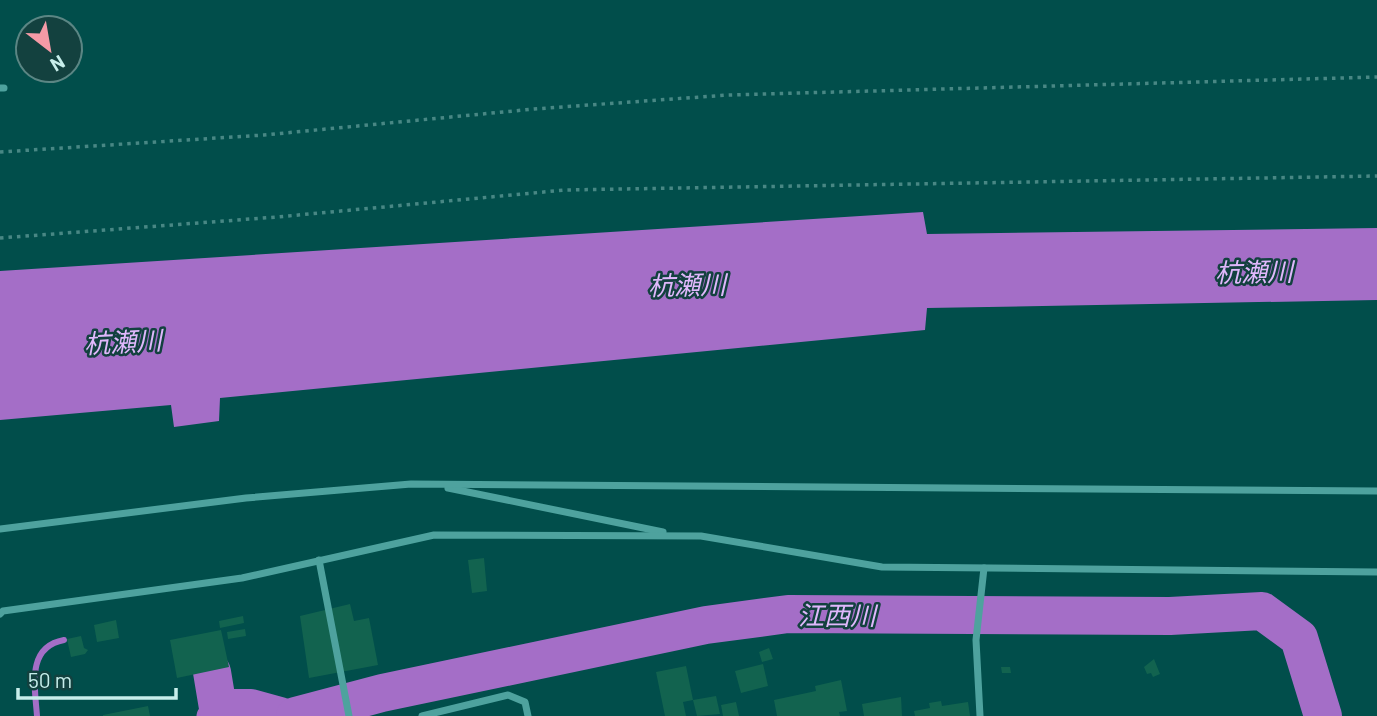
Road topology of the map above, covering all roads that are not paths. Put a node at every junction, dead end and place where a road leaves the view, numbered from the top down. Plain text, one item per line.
1 (430, 484) junction
2 (1377, 491) edge
3 (0, 529) edge
4 (680, 536) junction
5 (319, 561) junction
6 (984, 568) junction
7 (1377, 572) edge
8 (0, 614) edge
9 (349, 716) edge
10 (422, 716) edge
11 (528, 716) edge
12 (980, 716) edge

1 - 2 street
1 - 3 street
1 - 4 street
4 - 5 street
4 - 6 street
5 - 8 street
5 - 9 street
6 - 7 street
6 - 12 street
10 - 11 street

